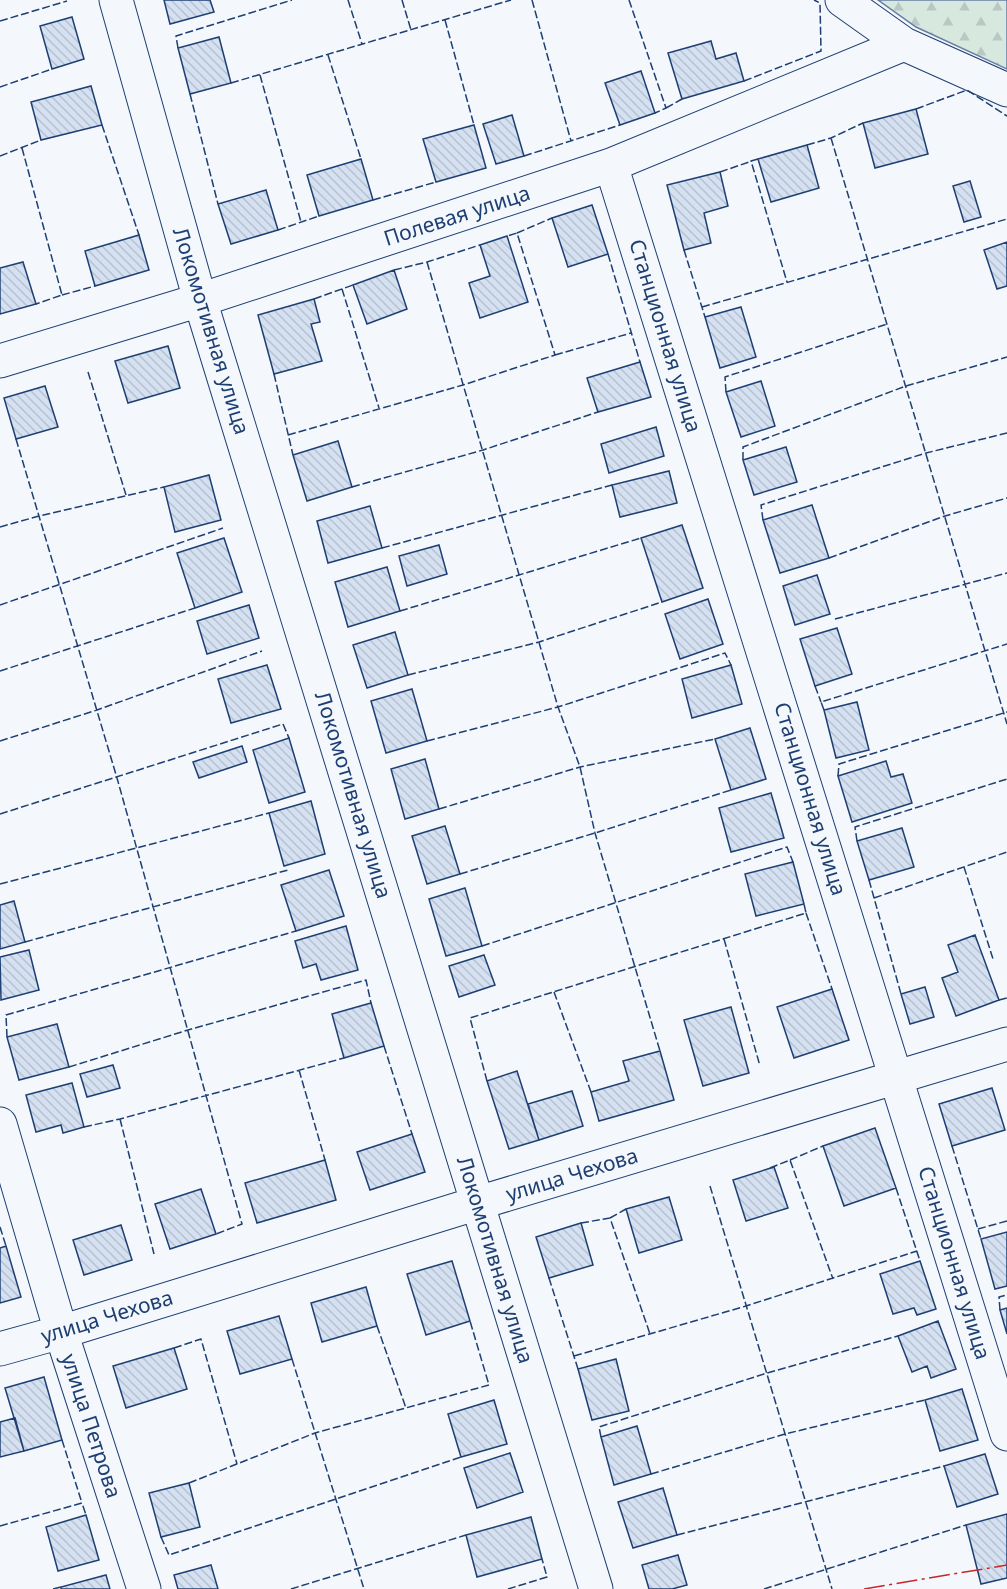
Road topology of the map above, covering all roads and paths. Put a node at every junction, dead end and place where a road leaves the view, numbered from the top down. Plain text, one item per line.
1 (116, 0) edge
2 (842, 0) edge
3 (904, 44) junction
4 (1007, 90) edge
5 (611, 165) junction
6 (200, 300) junction
7 (0, 361) edge
8 (1007, 1044) edge
9 (897, 1078) junction
10 (0, 1124) edge
11 (478, 1203) junction
12 (61, 1332) junction
13 (0, 1349) edge
14 (1007, 1434) edge
15 (144, 1589) edge
16 (596, 1589) edge

1 - 6 street, Локомотивная улица
2 - 3 street
3 - 4 street
3 - 5 street, Полевая улица
5 - 6 street, Полевая улица
5 - 9 street, Станционная улица
6 - 7 street, Полевая улица
6 - 11 street, Локомотивная улица
8 - 9 street, улица Чехова
9 - 11 street, улица Чехова
9 - 14 street, Станционная улица
10 - 12 street, улица Петрова
11 - 12 street, улица Чехова
11 - 16 street, Локомотивная улица
12 - 13 street, улица Чехова
12 - 15 street, улица Петрова

